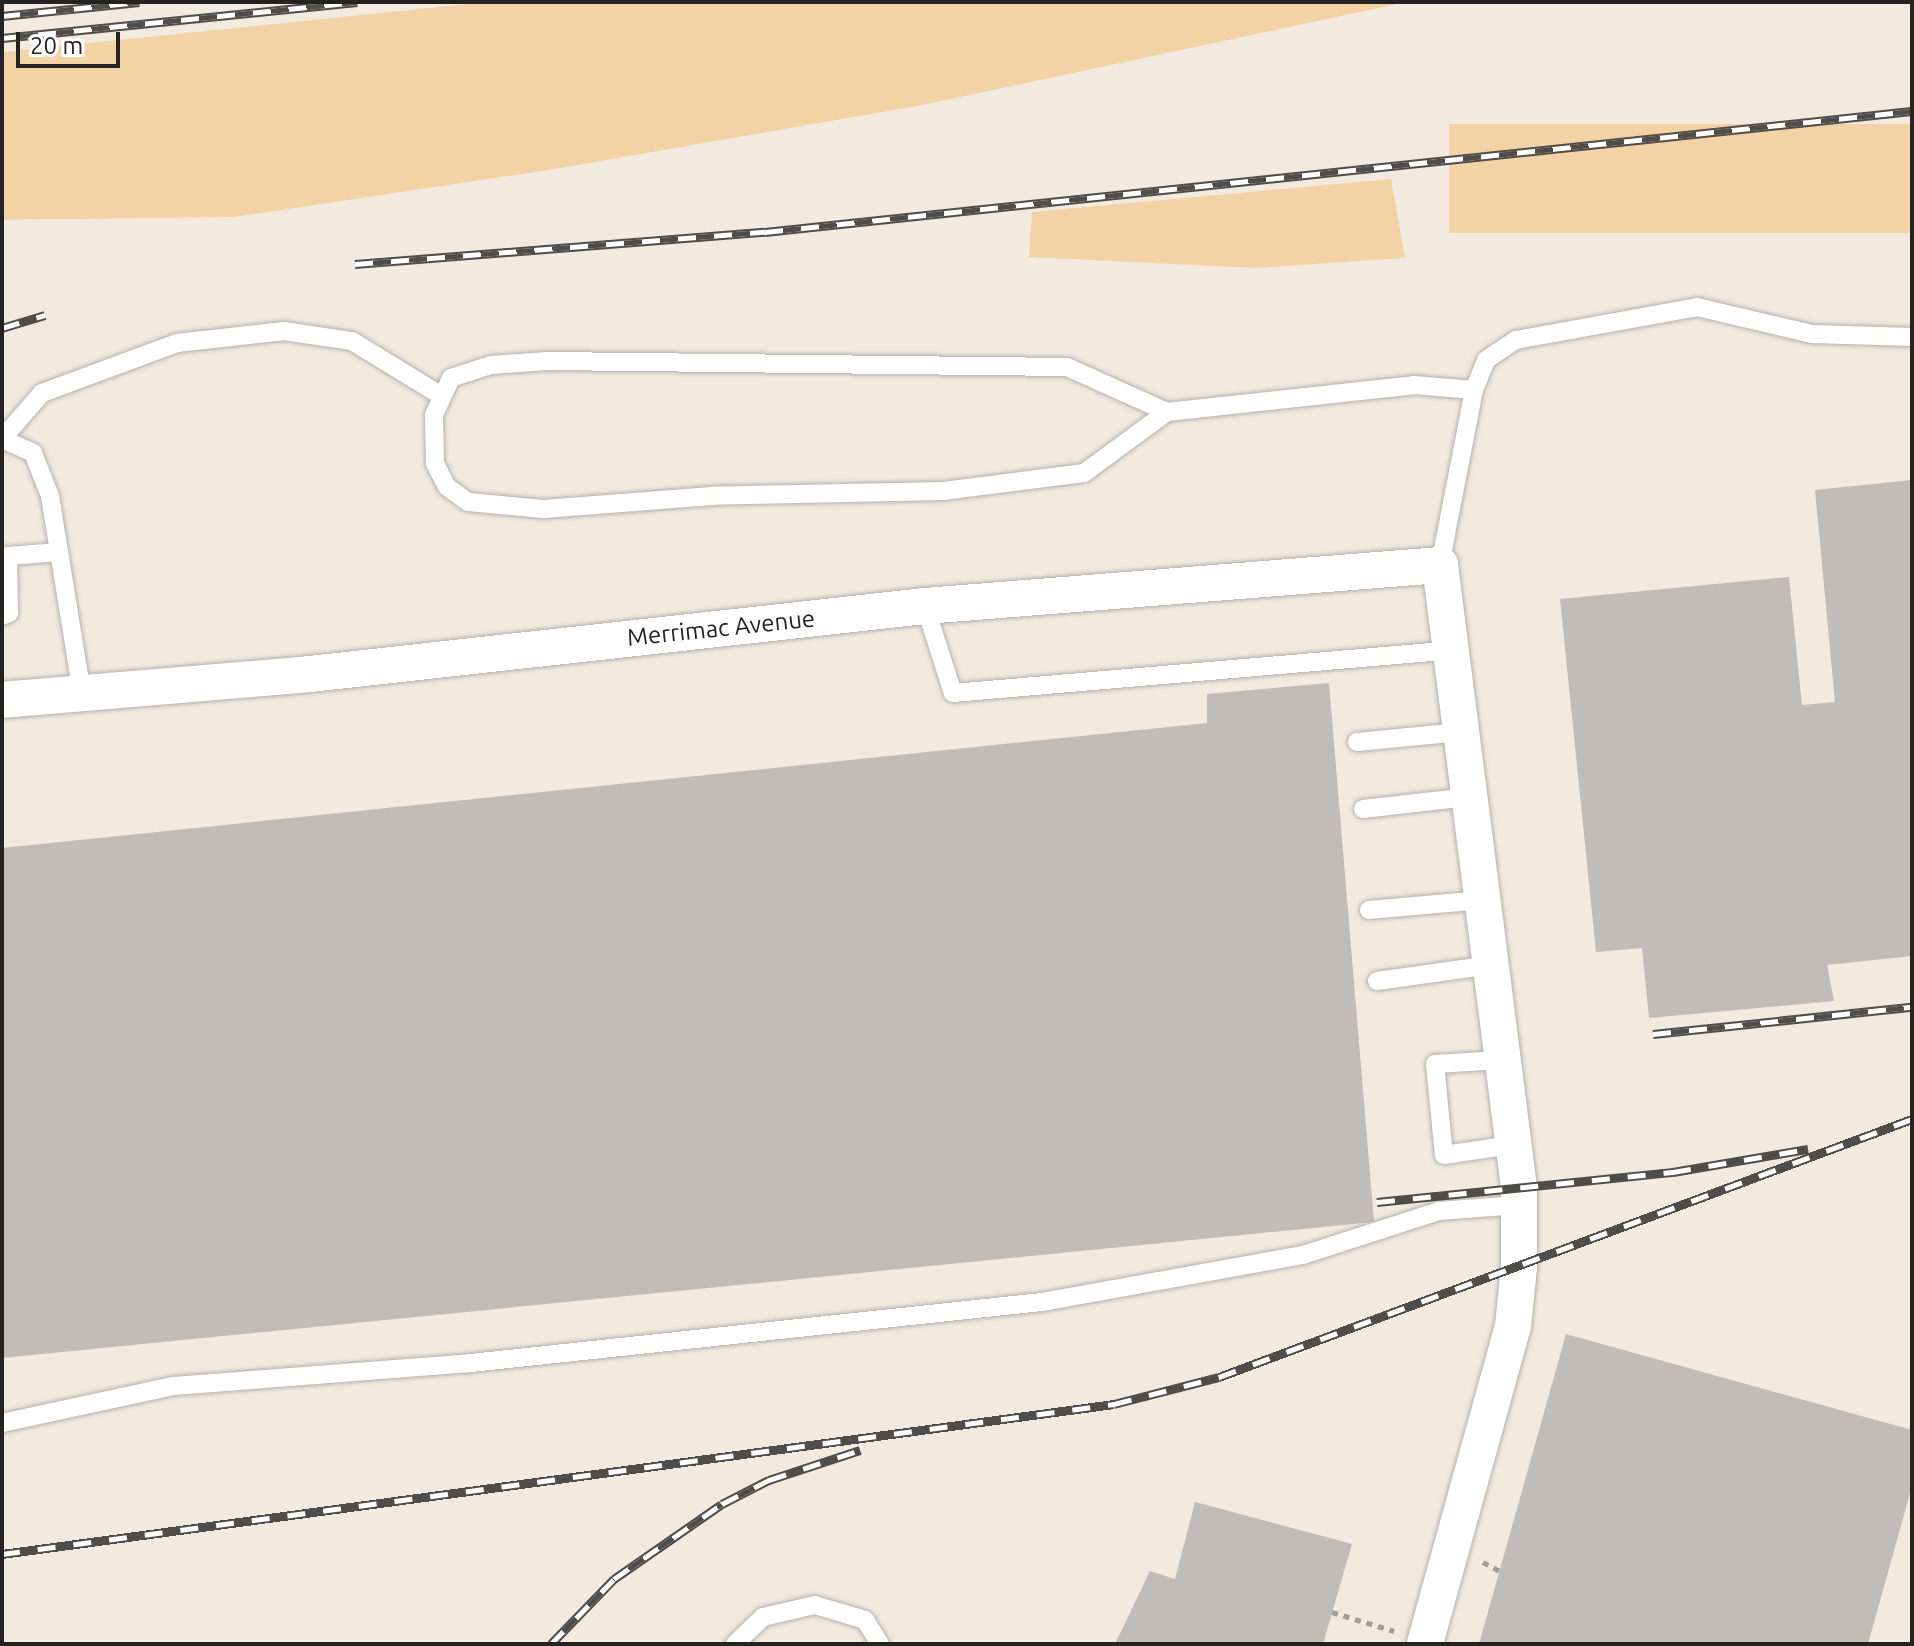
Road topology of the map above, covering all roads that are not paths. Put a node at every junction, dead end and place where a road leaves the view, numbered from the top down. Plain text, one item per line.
1 (1912, 337) edge
2 (1474, 390) junction
3 (440, 395) junction
4 (1167, 412) junction
5 (2, 439) edge
6 (59, 552) junction
7 (1440, 565) junction
8 (925, 606) junction
9 (2, 616) edge
10 (1451, 650) junction
11 (82, 693) junction
12 (12, 703) edge
13 (1461, 732) junction
14 (1357, 742) dead end
15 (1469, 797) junction
16 (1363, 809) dead end
17 (1482, 900) junction
18 (1369, 910) dead end
19 (1491, 965) junction
20 (1377, 981) dead end
21 (1501, 1060) junction
22 (1512, 1145) junction
23 (1518, 1205) junction
24 (2, 1423) edge
25 (1412, 1638) edge
26 (735, 1644) edge
27 (880, 1644) edge

1 - 2 lane
2 - 4 lane
2 - 7 lane
3 - 4 lane
3 - 4 lane
3 - 5 lane
5 - 6 lane
6 - 9 lane
6 - 11 lane
7 - 8 street, Merrimac Avenue
7 - 10 street
8 - 10 lane
8 - 11 street, Merrimac Avenue
10 - 13 street
11 - 12 street, Merrimac Avenue
13 - 14 lane
13 - 15 street
15 - 16 lane
15 - 17 street
17 - 18 lane
17 - 19 street
19 - 20 lane
19 - 21 street
21 - 22 street
21 - 22 lane
22 - 23 street
23 - 24 lane
23 - 25 street
26 - 27 lane

